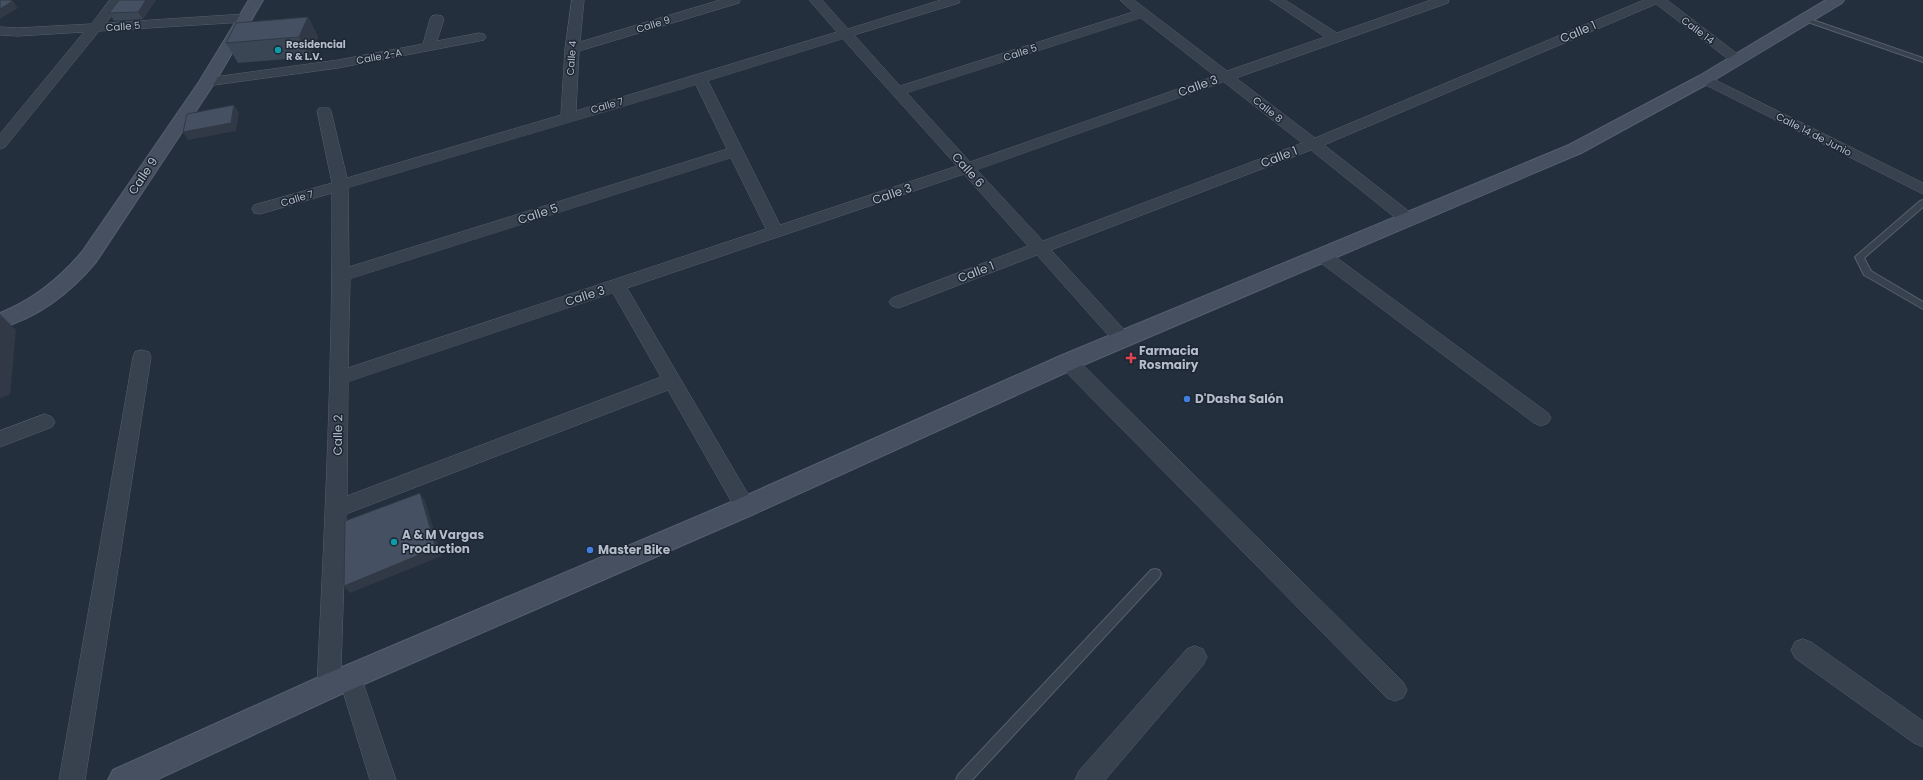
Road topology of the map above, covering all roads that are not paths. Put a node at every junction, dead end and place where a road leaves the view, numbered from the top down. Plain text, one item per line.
1 (117, 0) edge
2 (256, 0) edge
3 (578, 0) edge
4 (734, 0) edge
5 (815, 0) edge
6 (954, 0) edge
7 (1126, 0) edge
8 (1276, 0) edge
9 (1443, 0) edge
10 (1655, 0) edge
11 (1659, 0) edge
12 (1837, 0) edge
13 (1413, 4) edge
14 (1142, 13) junction
15 (245, 18) junction
16 (437, 19) dead end
17 (1804, 19) junction
18 (95, 27) junction
19 (0, 31) edge
20 (845, 34) junction
21 (479, 37) dead end
22 (1336, 38) junction
23 (429, 47) junction
24 (572, 49) junction
25 (1737, 59) junction
26 (1923, 60) edge
27 (1225, 76) junction
28 (700, 79) junction
29 (1705, 79) junction
30 (207, 82) junction
31 (898, 91) junction
32 (324, 111) dead end
33 (568, 116) junction
34 (0, 144) edge
35 (1313, 144) junction
36 (736, 151) junction
37 (967, 168) junction
38 (340, 184) junction
39 (1923, 189) edge
40 (1923, 203) edge
41 (260, 209) dead end
42 (1408, 220) junction
43 (776, 233) junction
44 (1038, 248) junction
45 (1323, 256) junction
46 (341, 276) junction
47 (617, 285) junction
48 (898, 302) dead end
49 (1923, 306) edge
50 (0, 321) edge
51 (1123, 340) junction
52 (142, 357) dead end
53 (1068, 362) junction
54 (339, 378) junction
55 (673, 380) junction
56 (1540, 418) dead end
57 (45, 422) dead end
58 (0, 439) edge
59 (745, 507) junction
60 (336, 509) junction
61 (1155, 574) dead end
62 (1803, 650) dead end
63 (1195, 657) dead end
64 (339, 681) junction
65 (1394, 690) dead end
66 (1923, 735) edge
67 (72, 780) edge
68 (123, 780) edge
69 (383, 780) edge
70 (963, 780) edge
71 (1088, 780) edge

1 - 18 street
2 - 15 main road, Calle 9
3 - 24 street, Calle 4
4 - 24 street, Calle 9
5 - 20 street, Calle 6
6 - 20 street, Calle 7
7 - 14 street, Calle 8
8 - 22 street
9 - 13 street, Calle 3
10 - 35 street, Calle 1
11 - 25 street, Calle 14
12 - 17 main road
13 - 22 street, Calle 3
14 - 27 street, Calle 8
14 - 31 street, Calle 5
15 - 18 street, Calle 5
15 - 30 main road, Calle 9
16 - 23 street
17 - 25 main road
17 - 26 lane
18 - 19 street, Calle 5
18 - 34 street
20 - 28 street, Calle 7
20 - 31 street, Calle 6
21 - 23 street, Calle 2-A
22 - 27 street, Calle 3
23 - 30 street, Calle 2-A
24 - 33 street, Calle 4
25 - 29 main road
27 - 35 street, Calle 8
27 - 37 street, Calle 3
28 - 33 street, Calle 7
28 - 36 street
29 - 39 street, Calle 14 de Junio
29 - 42 main road
30 - 50 main road, Calle 9
31 - 37 street, Calle 6
32 - 38 street, Calle 2
33 - 38 street, Calle 7
35 - 42 street, Calle 8
35 - 44 street, Calle 1
36 - 43 street
36 - 46 street, Calle 5
37 - 43 street, Calle 3
37 - 44 street, Calle 6
38 - 41 street, Calle 7
38 - 46 street, Calle 2
40 - 49 lane
42 - 45 main road
43 - 47 street, Calle 3
44 - 48 street, Calle 1
44 - 51 street, Calle 6
45 - 51 main road
45 - 56 street
46 - 54 street, Calle 2
47 - 54 street, Calle 3
47 - 55 street
51 - 53 main road
52 - 67 street
53 - 59 main road
53 - 65 street
54 - 60 street, Calle 2
55 - 59 street
55 - 60 street
57 - 58 street
59 - 64 main road
60 - 64 street, Calle 2
61 - 70 lane
62 - 66 street
63 - 71 street
64 - 68 main road
64 - 69 street

